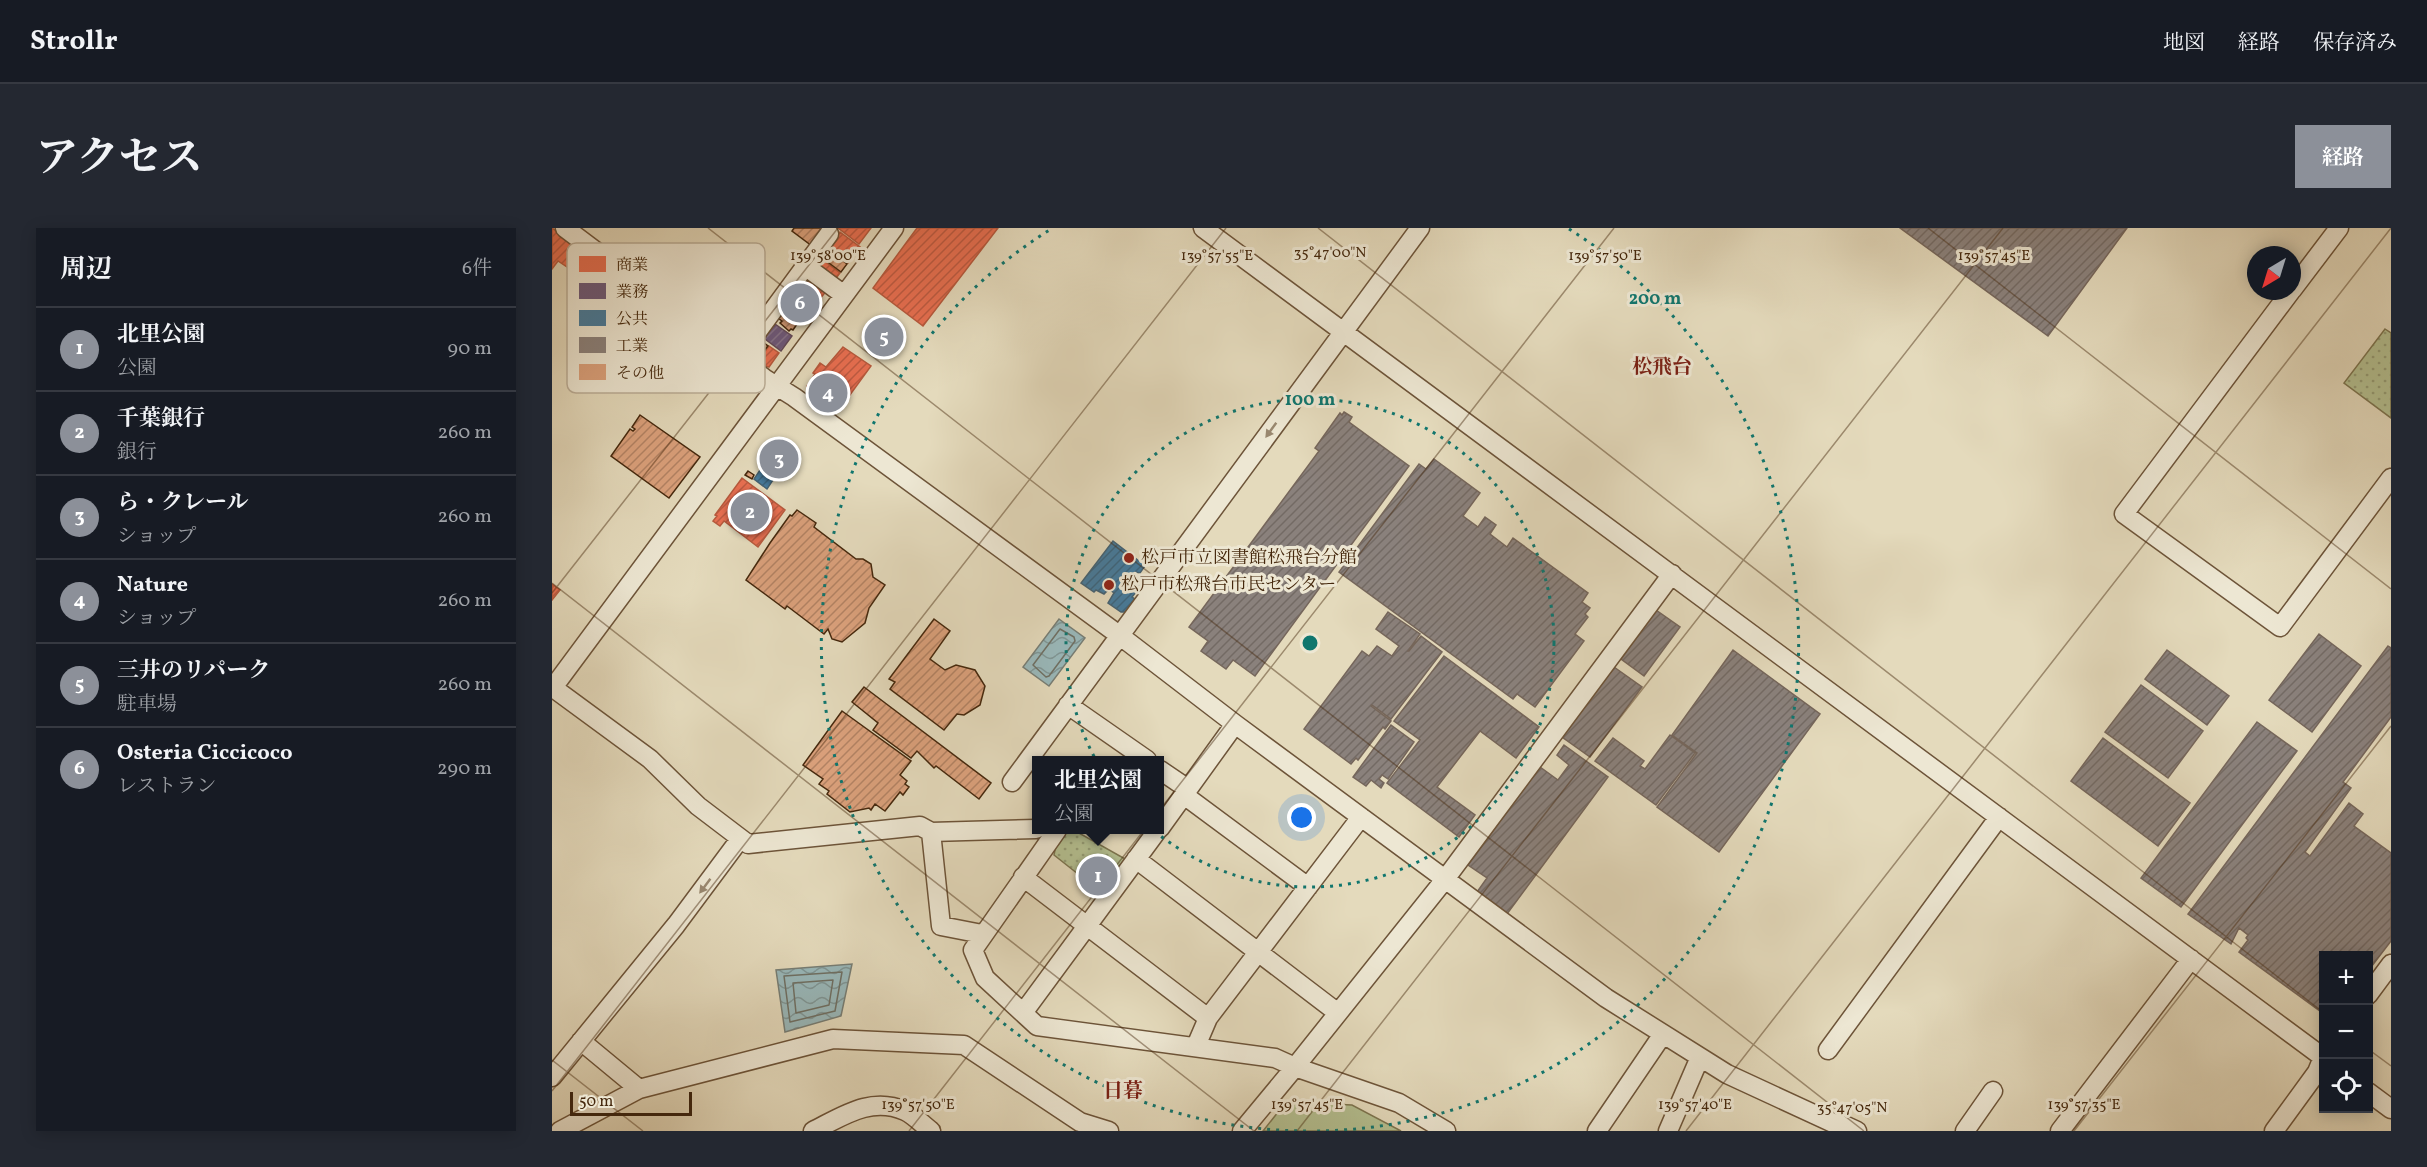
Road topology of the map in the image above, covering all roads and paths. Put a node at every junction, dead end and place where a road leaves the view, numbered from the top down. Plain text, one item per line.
1 (565, 228) edge
2 (894, 228) edge
3 (1203, 228) edge
4 (1420, 228) edge
5 (2338, 228) edge
6 (829, 234) dead end
7 (585, 243) edge
8 (805, 266) junction
9 (2301, 279) edge
10 (844, 296) junction
11 (2285, 300) edge
12 (765, 321) edge
13 (1343, 332) junction
14 (765, 378) edge
15 (777, 387) junction
16 (2391, 478) edge
17 (1672, 574) junction
18 (1119, 635) junction
19 (552, 688) edge
20 (1068, 705) junction
21 (1235, 724) junction
22 (1140, 756) edge
23 (1164, 773) edge
24 (1012, 782) dead end
25 (1186, 792) junction
26 (1361, 817) junction
27 (1999, 817) junction
28 (1164, 818) edge
29 (1032, 829) edge
30 (931, 832) junction
31 (1054, 834) edge
32 (1152, 834) edge
33 (740, 839) junction
34 (1136, 859) junction
35 (1023, 877) junction
36 (1446, 878) junction
37 (1308, 887) junction
38 (1087, 926) junction
39 (981, 934) junction
40 (1259, 953) junction
41 (2191, 959) junction
42 (2391, 964) edge
43 (2373, 988) edge
44 (1023, 1013) junction
45 (1338, 1013) junction
46 (1208, 1018) junction
47 (1663, 1034) junction
48 (581, 1041) junction
49 (1196, 1046) junction
50 (1828, 1050) dead end
51 (2319, 1053) edge
52 (1700, 1057) junction
53 (2322, 1059) edge
54 (1295, 1066) junction
55 (552, 1077) edge
56 (639, 1089) junction
57 (1993, 1091) dead end
58 (2373, 1096) edge
59 (2391, 1109) edge
60 (1830, 1127) edge
61 (560, 1131) edge
62 (813, 1131) edge
63 (931, 1131) edge
64 (1109, 1131) edge
65 (1242, 1131) edge
66 (1446, 1131) edge
67 (1597, 1131) edge
68 (1668, 1131) edge
69 (1857, 1131) edge
70 (1965, 1131) edge
71 (2060, 1131) edge
72 (2274, 1131) edge

1 - 7 street
2 - 10 street
3 - 13 street
4 - 13 street
5 - 9 street
6 - 8 street
8 - 10 street
8 - 12 street
10 - 15 street
11 - 16 street
13 - 17 street
13 -> 18 street
14 - 15 street
15 - 18 street
15 - 19 street
17 - 27 street
17 - 36 street
18 - 20 street
18 - 21 street
19 - 33 street
20 - 22 street
20 - 24 street
21 - 25 street
21 - 26 street
23 - 25 street
25 - 28 street
25 - 37 street
26 - 36 street
26 - 37 street
27 - 41 street
27 - 50 street
29 - 30 street
30 - 33 street
30 - 39 street
31 - 35 street
32 - 34 street
33 -> 48 street
34 - 38 street
34 - 40 street
35 - 38 street
35 - 39 street
36 - 45 street
36 - 47 street
37 - 40 street
38 - 44 street
38 - 46 street
39 - 44 street
40 - 45 street
40 - 46 street
41 - 51 street
41 - 71 street
42 - 43 street
44 - 49 street
45 - 54 street
46 - 49 street
47 - 52 street
47 - 67 street
48 - 55 street
48 - 56 street
49 - 54 street
52 - 60 street
52 - 68 street
53 - 72 street
54 - 65 street
54 - 66 street
56 - 61 street
56 - 64 street
57 - 70 street
58 - 59 street
60 - 69 street
62 - 63 street

